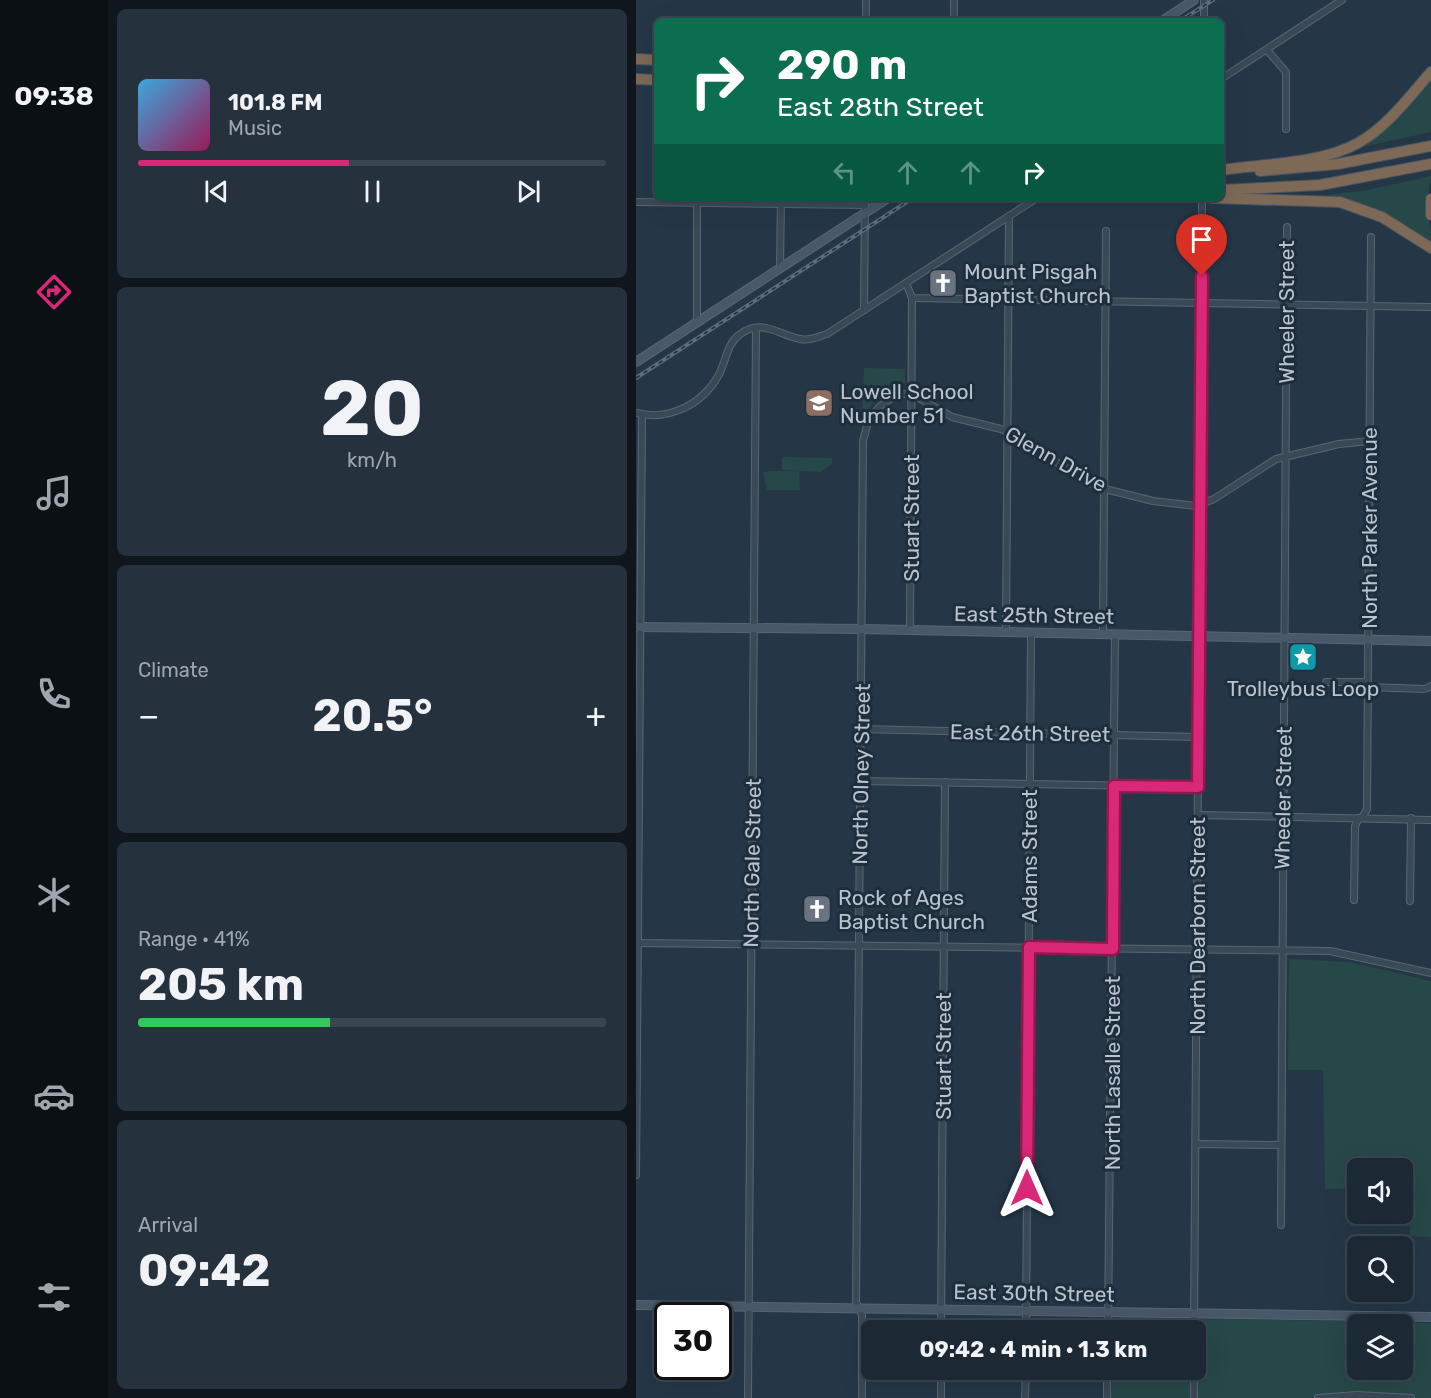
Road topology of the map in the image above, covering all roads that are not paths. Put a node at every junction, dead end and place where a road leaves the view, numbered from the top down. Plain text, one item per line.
1 (866, 0) edge
2 (954, 0) edge
3 (1194, 0) edge
4 (1204, 0) edge
5 (1342, 0) edge
6 (866, 18) edge
7 (954, 18) edge
8 (1167, 18) edge
9 (1204, 18) edge
10 (1267, 50) junction
11 (636, 59) edge
12 (654, 60) edge
13 (1431, 72) edge
14 (1224, 77) edge
15 (636, 79) edge
16 (654, 80) edge
17 (1286, 129) dead end
18 (1431, 146) edge
19 (1431, 164) edge
20 (1224, 170) edge
21 (1224, 170) edge
22 (1224, 190) edge
23 (1224, 199) edge
24 (1431, 199) edge
25 (666, 201) edge
26 (697, 201) edge
27 (781, 201) edge
28 (1032, 201) edge
29 (1202, 201) edge
30 (636, 202) edge
31 (865, 205) edge
32 (1431, 214) edge
33 (1009, 216) junction
34 (1287, 227) dead end
35 (1106, 231) dead end
36 (1371, 237) dead end
37 (1431, 248) edge
38 (780, 268) junction
39 (906, 282) junction
40 (912, 298) junction
41 (1009, 299) junction
42 (1105, 302) junction
43 (1202, 303) junction
44 (1287, 305) junction
45 (1371, 306) junction
46 (1431, 307) edge
47 (864, 310) junction
48 (697, 322) junction
49 (756, 328) junction
50 (636, 362) edge
51 (912, 394) junction
52 (639, 414) edge
53 (1008, 430) junction
54 (1370, 441) junction
55 (1286, 456) junction
56 (1104, 489) junction
57 (1200, 506) junction
58 (638, 627) edge
59 (754, 628) junction
60 (863, 628) junction
61 (910, 630) junction
62 (1006, 632) junction
63 (1031, 633) junction
64 (1103, 634) junction
65 (1115, 634) junction
66 (1199, 637) junction
67 (1285, 638) junction
68 (1369, 640) junction
69 (1431, 641) edge
70 (1326, 682) dead end
71 (1368, 685) junction
72 (1429, 689) edge
73 (861, 729) junction
74 (1030, 733) junction
75 (1114, 735) junction
76 (1198, 737) junction
77 (861, 781) junction
78 (945, 783) junction
79 (1029, 784) junction
80 (1114, 786) junction
81 (1198, 787) junction
82 (1198, 815) junction
83 (1283, 817) junction
84 (1360, 818) junction
85 (1411, 818) junction
86 (1431, 820) edge
87 (1354, 900) dead end
88 (1410, 901) dead end
89 (637, 943) edge
90 (751, 943) junction
91 (860, 944) junction
92 (944, 945) junction
93 (1029, 947) junction
94 (1113, 949) junction
95 (1197, 950) junction
96 (1282, 951) junction
97 (1431, 974) edge
98 (1196, 1144) junction
99 (1281, 1145) junction
100 (636, 1175) edge
101 (1281, 1225) dead end
102 (636, 1305) edge
103 (749, 1307) junction
104 (859, 1308) junction
105 (942, 1310) junction
106 (1026, 1311) junction
107 (1110, 1313) junction
108 (1194, 1314) junction
109 (1431, 1317) edge
110 (942, 1320) edge
111 (1026, 1320) edge
112 (1109, 1320) edge
113 (1194, 1320) edge
114 (941, 1380) edge
115 (1026, 1380) edge
116 (1107, 1380) edge
117 (1194, 1380) edge
118 (748, 1398) edge
119 (862, 1398) edge
120 (941, 1398) edge
121 (1026, 1398) edge
122 (1107, 1398) edge
123 (1194, 1398) edge
124 (1318, 1398) edge
125 (1411, 1398) edge

1 - 6 street
2 - 7 street
3 - 8 street
4 - 9 street
5 - 10 street
10 - 14 street
10 - 17 street
11 - 12 highway
13 - 20 highway
15 - 16 highway
18 - 21 highway
19 - 22 highway
23 - 37 highway
24 - 32 highway
25 - 30 street
26 - 48 street
27 - 31 street
27 - 38 street
28 - 33 street
29 - 43 street, North Dearborn Street
31 - 38 street
31 - 47 street
33 - 39 street
33 - 41 street
34 - 44 street, Wheeler Street
35 - 42 street
36 - 45 street, North Parker Avenue
38 - 48 street
39 - 40 street
39 - 47 street
40 - 41 street
40 - 51 street, Stuart Street
41 - 42 street
41 - 53 street
42 - 43 street
42 - 56 street
43 - 44 street
43 - 57 street, North Dearborn Street
44 - 45 street
44 - 55 street, Wheeler Street
45 - 46 street
45 - 54 street, North Parker Avenue
47 - 49 street
48 - 50 street
49 - 52 street
49 - 59 street, North Gale Street
51 - 53 street, Glenn Drive
51 - 60 street, North Olney Street
51 - 61 street, Stuart Street
52 - 58 street
53 - 56 street, Glenn Drive
53 - 62 street
54 - 55 street
54 - 68 street, North Parker Avenue
55 - 57 street
55 - 67 street, Wheeler Street
56 - 57 street, Glenn Drive
56 - 64 street
57 - 66 street, North Dearborn Street
58 - 59 street, East 25th Street
58 - 89 street
59 - 60 street, East 25th Street
59 - 90 street, North Gale Street
60 - 61 street, East 25th Street
60 - 73 street, North Olney Street
61 - 62 street, East 25th Street
62 - 63 street, East 25th Street
63 - 64 street, East 25th Street
63 - 74 street, Adams Street
64 - 65 street, East 25th Street
65 - 66 street, East 25th Street
65 - 75 street, North Lasalle Street
66 - 67 street, East 25th Street
66 - 76 street, North Dearborn Street
67 - 68 street, East 25th Street
67 - 83 street, Wheeler Street
68 - 69 street, East 25th Street
68 - 71 street, North Parker Avenue
70 - 71 street
71 - 72 street
71 - 84 street, North Parker Avenue
73 - 74 street, East 26th Street
73 - 77 street, North Olney Street
74 - 75 street, East 26th Street
74 - 79 street, Adams Street
75 - 76 street, East 26th Street
75 - 80 street, North Lasalle Street
76 - 81 street, North Dearborn Street
77 - 78 street
77 - 91 street, North Olney Street
78 - 79 street
78 - 92 street, Stuart Street
79 - 80 street
79 - 93 street, Adams Street
80 - 81 street
80 - 94 street, North Lasalle Street
81 - 82 street, North Dearborn Street
82 - 83 street
82 - 95 street, North Dearborn Street
83 - 84 street
83 - 96 street, Wheeler Street
84 - 85 street
84 - 87 street, North Parker Avenue
85 - 86 street
85 - 88 street
89 - 90 street
89 - 100 street
90 - 91 street
90 - 103 street, North Gale Street
91 - 92 street
91 - 104 street, North Olney Street
92 - 93 street
92 - 105 street, Stuart Street
93 - 94 street
93 - 106 street, Adams Street
94 - 95 street
94 - 107 street, North Lasalle Street
95 - 96 street
95 - 98 street, North Dearborn Street
96 - 97 street
96 - 99 street, Wheeler Street
98 - 99 street
98 - 108 street, North Dearborn Street
99 - 101 street, Wheeler Street
102 - 103 street, East 30th Street
103 - 104 street, East 30th Street
103 - 118 street, North Gale Street
104 - 105 street, East 30th Street
104 - 119 street, North Olney Street
105 - 106 street, East 30th Street
105 - 110 street, Stuart Street
106 - 107 street, East 30th Street
106 - 111 street, Adams Street
107 - 108 street, East 30th Street
107 - 112 street, North Lasalle Street
108 - 109 street, East 30th Street
108 - 113 street, North Dearborn Street
114 - 120 street
115 - 121 street
116 - 122 street
117 - 123 street
124 - 125 street

